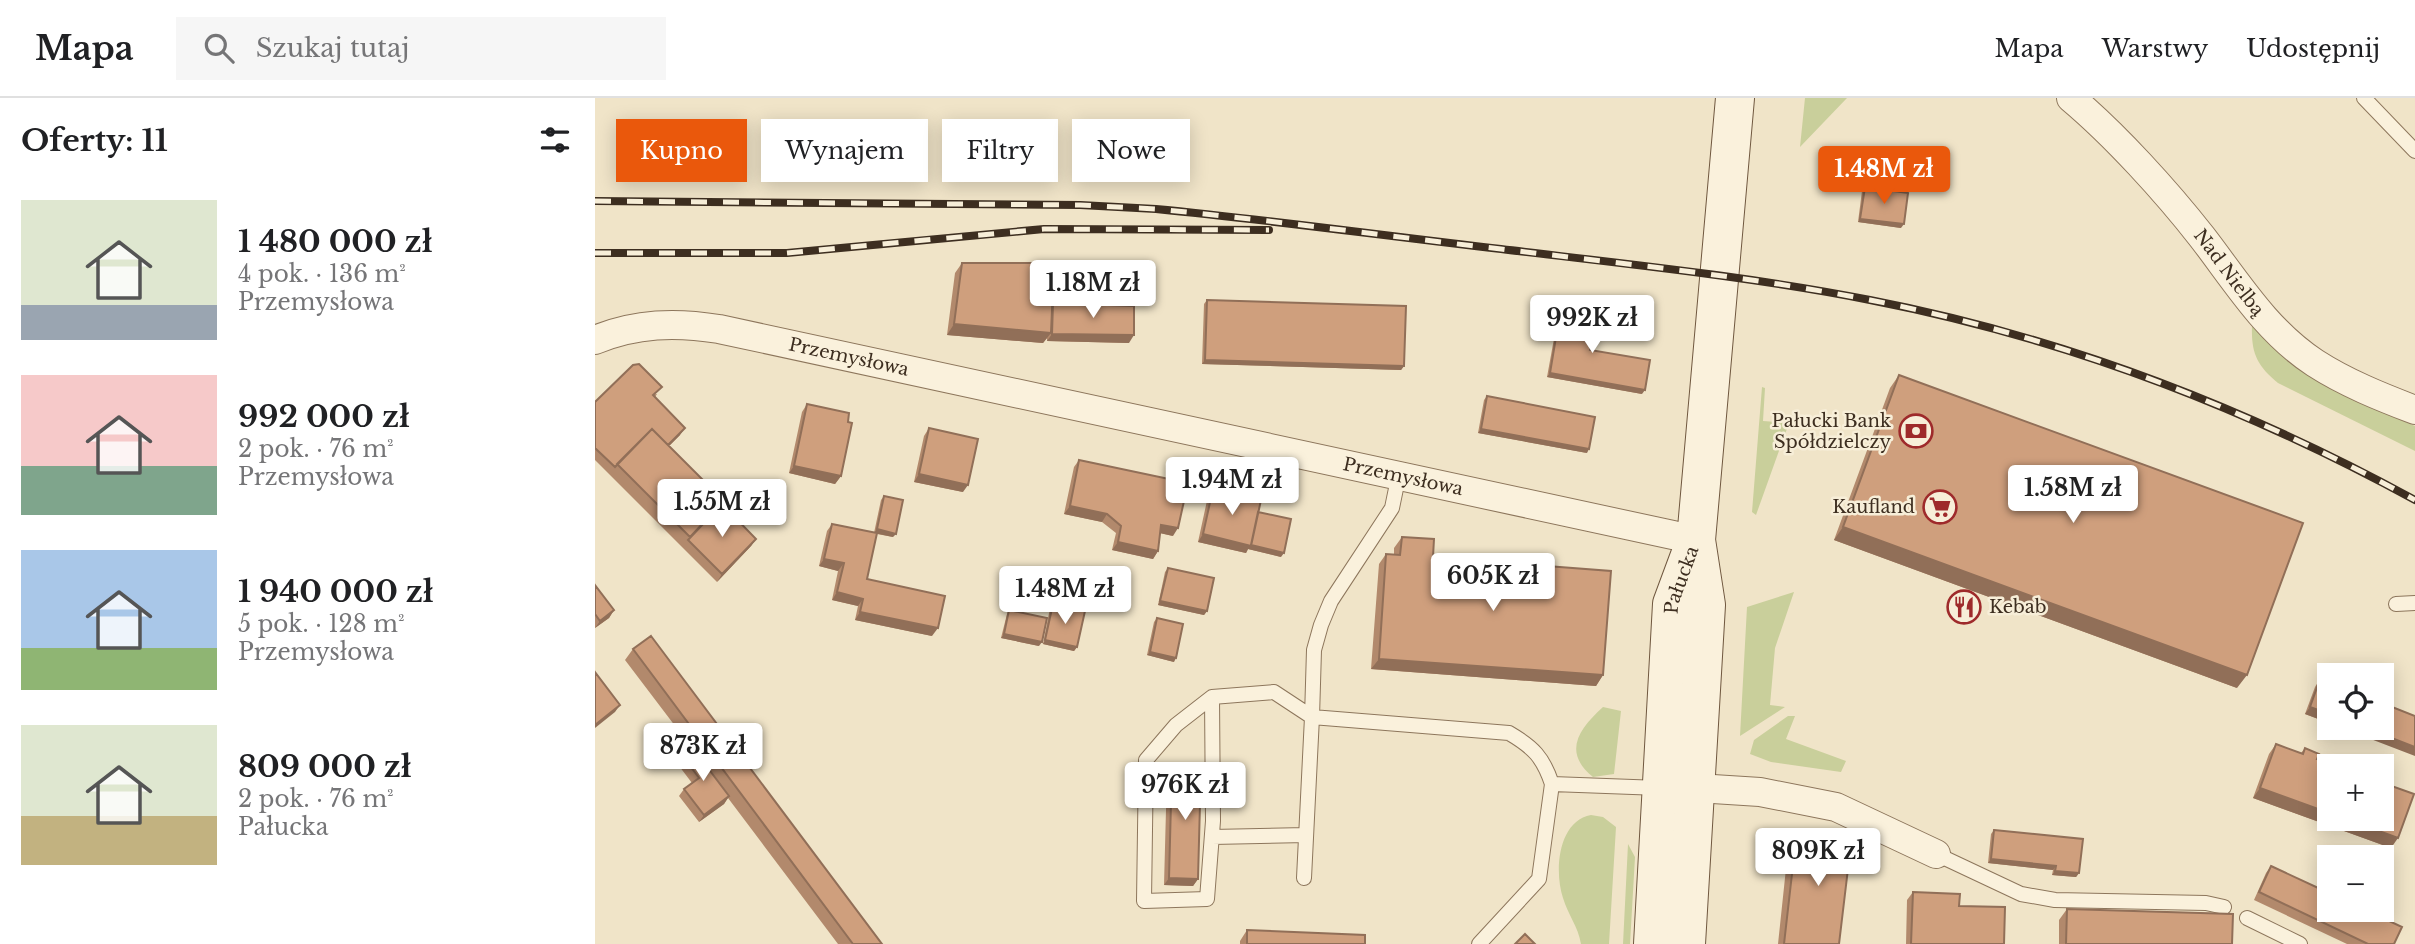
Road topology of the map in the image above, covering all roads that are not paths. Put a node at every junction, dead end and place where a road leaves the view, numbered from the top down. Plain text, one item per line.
1 (1735, 98) edge
2 (2071, 98) edge
3 (2364, 98) edge
4 (2415, 151) edge
5 (595, 340) edge
6 (2415, 411) edge
7 (1399, 474) junction
8 (1696, 540) junction
9 (2415, 603) edge
10 (2396, 604) dead end
11 (1212, 696) junction
12 (1312, 717) junction
13 (1552, 784) junction
14 (1680, 788) junction
15 (1306, 835) junction
16 (1212, 837) junction
17 (1935, 854) joint
18 (1304, 878) dead end
19 (2224, 907) dead end
20 (2247, 918) dead end
21 (1479, 944) edge
22 (1653, 944) edge
23 (1686, 944) edge
24 (2300, 944) edge

1 - 8 street
2 - 6 street, Nad Nielbą
3 - 4 lane
5 - 7 street, Przemysłowa
7 - 8 street, Przemysłowa
7 - 12 lane
8 - 14 street, Pałucka
9 - 10 lane
11 - 12 lane
11 - 16 lane
11 - 16 lane
12 - 13 lane
12 - 15 lane
13 - 14 lane
13 - 21 lane
14 - 17 street
14 - 22 street, Pałucka
14 - 23 street, Pałucka
15 - 16 lane
15 - 18 lane
17 - 19 lane
20 - 24 lane

